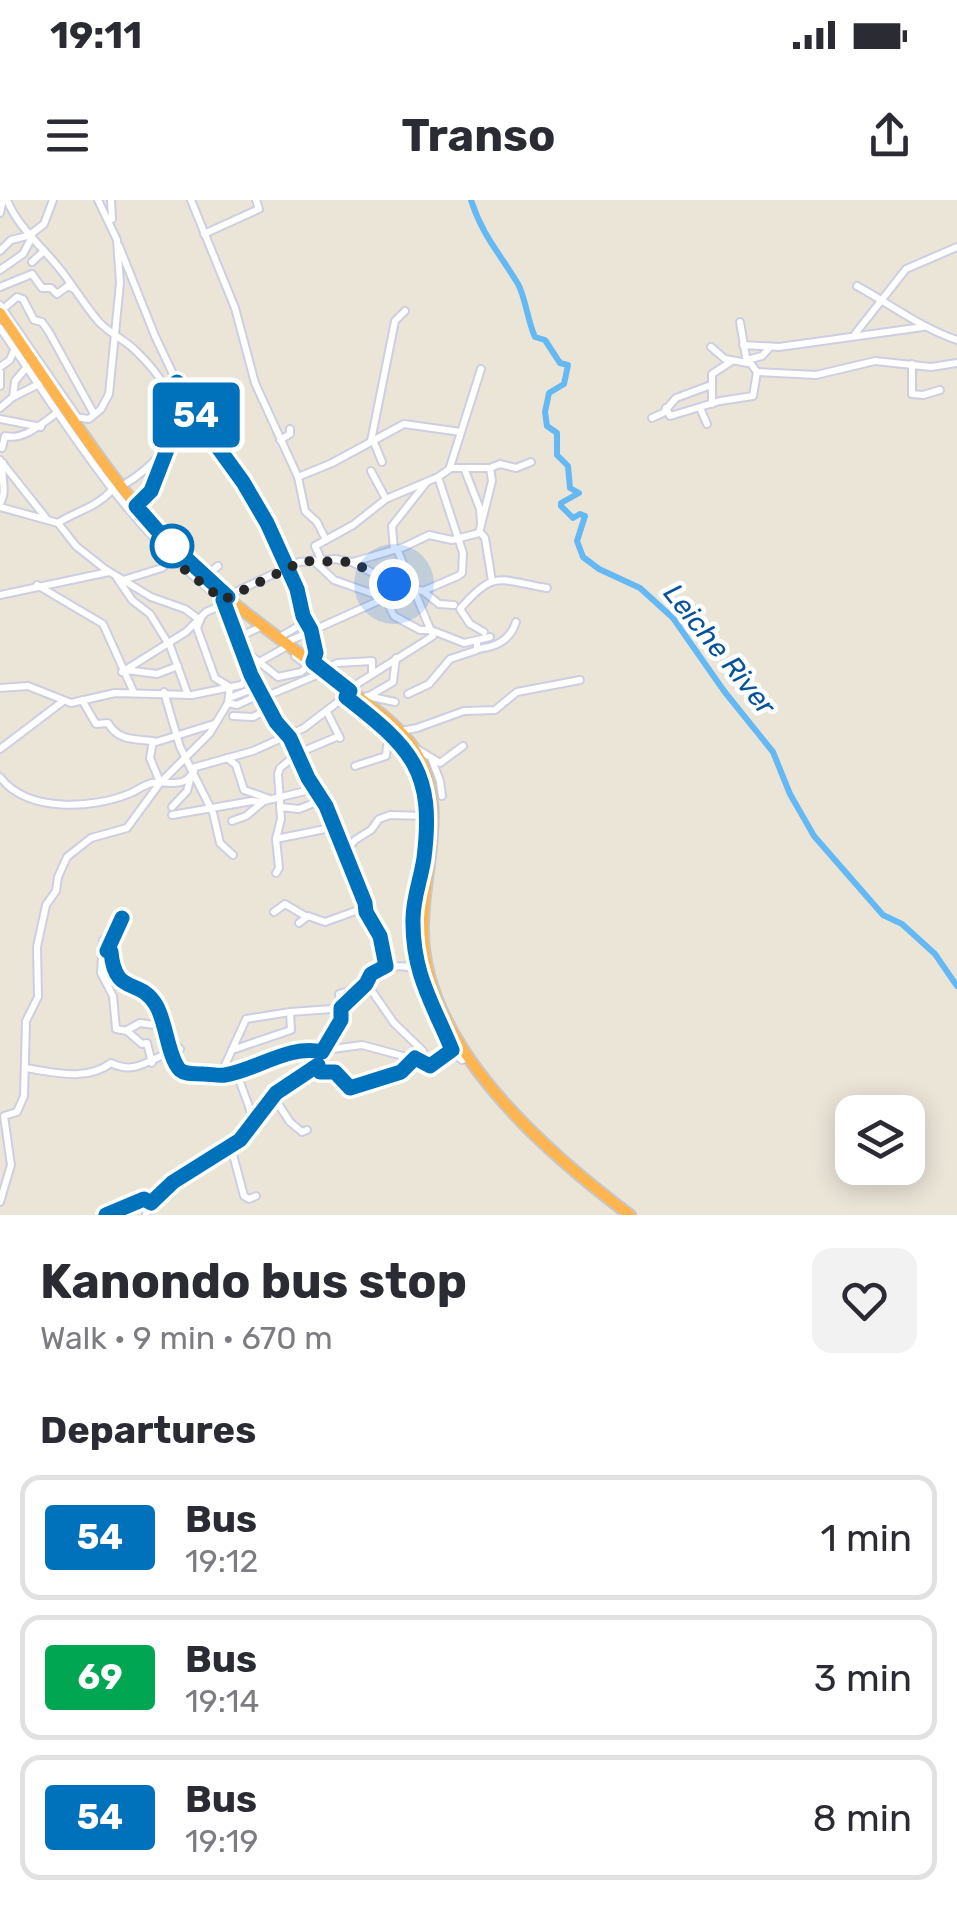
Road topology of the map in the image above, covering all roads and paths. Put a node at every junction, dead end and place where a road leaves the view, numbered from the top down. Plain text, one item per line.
1 (4, 200) edge
2 (53, 200) edge
3 (98, 200) edge
4 (112, 200) edge
5 (191, 200) edge
6 (256, 200) edge
7 (0, 214) edge
8 (112, 226) junction
9 (204, 234) junction
10 (31, 235) junction
11 (119, 246) junction
12 (957, 248) edge
13 (0, 251) edge
14 (44, 251) junction
15 (32, 262) dead end
16 (0, 274) edge
17 (857, 286) dead end
18 (1, 287) edge
19 (74, 290) junction
20 (883, 300) junction
21 (1, 309) edge
22 (406, 310) dead end
23 (740, 322) dead end
24 (923, 327) junction
25 (1, 333) edge
26 (116, 334) junction
27 (854, 334) junction
28 (957, 340) edge
29 (743, 345) junction
30 (712, 347) dead end
31 (770, 347) junction
32 (12, 352) junction
33 (732, 361) junction
34 (748, 362) junction
35 (957, 363) edge
36 (912, 364) junction
37 (0, 367) edge
38 (27, 367) junction
39 (482, 369) dead end
40 (757, 372) junction
41 (177, 382) junction
42 (39, 384) junction
43 (0, 386) edge
44 (711, 386) junction
45 (940, 390) dead end
46 (687, 394) junction
47 (12, 397) junction
48 (712, 404) junction
49 (0, 408) edge
50 (666, 408) junction
51 (696, 409) junction
52 (97, 412) junction
53 (57, 413) junction
54 (75, 418) junction
55 (652, 418) dead end
56 (0, 419) edge
57 (176, 420) junction
58 (707, 424) dead end
59 (41, 427) junction
60 (290, 429) dead end
61 (462, 432) junction
62 (280, 440) junction
63 (372, 440) junction
64 (2, 448) edge
65 (166, 450) junction
66 (90, 458) junction
67 (2, 462) edge
68 (382, 462) dead end
69 (532, 462) dead end
70 (82, 464) dead end
71 (450, 468) junction
72 (464, 468) junction
73 (490, 468) junction
74 (372, 471) dead end
75 (298, 477) junction
76 (438, 477) junction
77 (429, 480) junction
78 (116, 488) junction
79 (386, 499) junction
80 (129, 502) junction
81 (0, 505) edge
82 (46, 518) junction
83 (58, 523) junction
84 (481, 529) junction
85 (457, 538) junction
86 (326, 540) junction
87 (395, 549) junction
88 (174, 555) junction
89 (317, 560) junction
90 (352, 562) junction
91 (218, 566) dead end
92 (286, 568) junction
93 (116, 576) junction
94 (205, 576) junction
95 (492, 582) junction
96 (36, 586) junction
97 (412, 588) junction
98 (547, 588) dead end
99 (423, 591) junction
100 (0, 595) edge
101 (385, 598) junction
102 (225, 599) junction
103 (454, 605) dead end
104 (303, 616) junction
105 (200, 619) junction
106 (516, 622) dead end
107 (258, 628) junction
108 (431, 630) junction
109 (312, 632) junction
110 (237, 638) junction
111 (284, 642) junction
112 (168, 643) junction
113 (477, 646) junction
114 (242, 648) junction
115 (396, 657) junction
116 (258, 663) junction
117 (310, 664) junction
118 (178, 666) junction
119 (124, 670) junction
120 (372, 672) junction
121 (321, 673) junction
122 (250, 674) junction
123 (580, 680) dead end
124 (230, 687) junction
125 (0, 688) edge
126 (164, 692) junction
127 (348, 692) junction
128 (260, 693) junction
129 (134, 694) junction
130 (408, 694) dead end
131 (188, 695) junction
132 (366, 698) junction
133 (82, 700) junction
134 (229, 700) junction
135 (63, 702) junction
136 (395, 702) dead end
137 (268, 710) junction
138 (327, 712) junction
139 (233, 716) dead end
140 (216, 723) junction
141 (288, 734) junction
142 (397, 734) junction
143 (177, 736) junction
144 (153, 743) junction
145 (462, 746) dead end
146 (412, 747) junction
147 (0, 749) edge
148 (308, 749) dead end
149 (297, 754) junction
150 (187, 757) junction
151 (226, 757) junction
152 (432, 759) junction
153 (355, 766) dead end
154 (192, 772) junction
155 (0, 776) edge
156 (161, 782) junction
157 (314, 789) junction
158 (279, 796) junction
159 (442, 796) dead end
160 (270, 799) junction
161 (322, 800) junction
162 (261, 802) junction
163 (280, 807) junction
164 (211, 808) junction
165 (426, 816) junction
166 (232, 822) dead end
167 (334, 827) junction
168 (276, 839) junction
169 (344, 854) junction
170 (232, 855) dead end
171 (276, 873) dead end
172 (364, 908) junction
173 (274, 912) dead end
174 (307, 916) junction
175 (122, 918) dead end
176 (299, 923) dead end
177 (113, 933) junction
178 (387, 967) junction
179 (423, 974) junction
180 (364, 986) junction
181 (340, 1005) junction
182 (290, 1012) junction
183 (163, 1026) junction
184 (126, 1031) junction
185 (172, 1047) junction
186 (232, 1050) junction
187 (452, 1050) junction
188 (323, 1051) junction
189 (469, 1056) junction
190 (414, 1059) junction
191 (424, 1060) junction
192 (152, 1063) junction
193 (318, 1065) junction
194 (25, 1068) junction
195 (236, 1072) junction
196 (221, 1074) junction
197 (270, 1102) junction
198 (250, 1111) junction
199 (253, 1122) junction
200 (307, 1130) dead end
201 (231, 1147) junction
202 (256, 1196) dead end
203 (0, 1202) edge
204 (151, 1203) junction
205 (106, 1215) edge
206 (146, 1215) edge
207 (630, 1215) edge

1 - 7 street
1 - 10 street
2 - 10 street
3 - 8 street
4 - 8 street
5 - 9 street
6 - 9 street
8 - 11 street
9 - 62 street
10 - 13 street
10 - 14 street
10 - 16 street
11 - 26 street
11 - 41 street
12 - 20 street
14 - 15 street
14 - 19 street
16 - 18 street
17 - 20 street
18 - 19 street
19 - 26 street
20 - 24 street
20 - 27 street
21 - 52 street
21 - 54 highway
22 - 63 street
23 - 29 street
24 - 27 street
24 - 28 street
25 - 32 street
26 - 52 street
26 - 57 street
27 - 31 street
29 - 31 street
29 - 34 street
30 - 33 street
31 - 34 street
32 - 37 street
32 - 38 street
33 - 34 street
33 - 44 street
34 - 40 street
35 - 36 street
36 - 40 street
36 - 45 street
37 - 43 street
38 - 42 street
38 - 47 street
39 - 61 street
40 - 48 street
41 - 57 street
41 - 92 street
42 - 47 street
42 - 53 street
44 - 46 street
44 - 48 street
46 - 50 street
46 - 51 street
47 - 49 street
48 - 51 street
50 - 51 street
50 - 55 street
51 - 58 street
52 - 54 street
53 - 59 street
53 - 66 street
54 - 78 highway
56 - 59 street
57 - 65 street
59 - 64 street
60 - 62 street
61 - 63 street
61 - 71 street
62 - 75 street
63 - 68 street
63 - 75 street
65 - 78 street
65 - 80 street
66 - 70 street
66 - 78 street
67 - 81 street
67 - 82 street
69 - 73 street
71 - 72 street
71 - 76 street
72 - 73 street
72 - 84 street
73 - 84 street
74 - 79 street
75 - 86 street
76 - 77 street
76 - 85 street
77 - 79 street
77 - 87 street
78 - 80 highway
78 - 83 street
79 - 86 street
80 - 88 highway
81 - 82 street
82 - 83 street
83 - 93 street
84 - 85 street
84 - 95 street
85 - 87 street
85 - 99 street
86 - 89 street
87 - 90 street
87 - 97 street
88 - 93 street
88 - 94 highway
88 - 102 street
89 - 90 street
89 - 92 street
89 - 101 street
90 - 97 street
91 - 94 street
92 - 102 street
92 - 104 street
93 - 96 street
93 - 105 street
93 - 112 street
94 - 102 highway
95 - 98 street
95 - 113 street
96 - 100 street
96 - 119 street
97 - 99 street
97 - 108 street
99 - 103 street
101 - 108 street
101 - 109 street
102 - 105 street
102 - 107 street
102 - 110 street
102 - 111 highway
104 - 109 street
104 - 111 street
105 - 112 street
105 - 124 street
106 - 113 street
107 - 110 street
107 - 111 street
108 - 113 street
108 - 115 street
109 - 111 street
109 - 117 street
110 - 114 street
111 - 116 street
111 - 117 highway
112 - 118 street
112 - 119 street
113 - 130 street
114 - 116 street
114 - 122 street
115 - 120 street
115 - 132 street
116 - 117 street
116 - 122 street
117 - 121 highway
118 - 119 street
118 - 131 street
119 - 129 street
120 - 121 street
120 - 127 street
121 - 127 highway
121 - 128 street
122 - 124 street
122 - 128 street
123 - 142 street
124 - 131 street
124 - 134 street
125 - 135 street
126 - 129 street
126 - 131 street
126 - 143 street
127 - 132 highway
127 - 138 street
127 - 142 street
128 - 134 street
128 - 137 street
129 - 133 street
132 - 136 street
132 - 142 highway
133 - 135 street
133 - 144 street
134 - 140 street
135 - 147 street
137 - 139 street
137 - 141 street
138 - 141 street
138 - 148 street
140 - 143 street
140 - 150 street
141 - 149 street
141 - 151 street
142 - 146 highway
142 - 153 street
142 - 165 street
143 - 144 street
143 - 150 street
144 - 156 street
145 - 152 street
146 - 152 street
146 - 179 highway
149 - 157 street
149 - 158 street
150 - 154 street
150 - 156 street
151 - 154 street
151 - 160 street
152 - 159 street
154 - 156 street
154 - 164 street
154 - 164 street
155 - 156 street
156 - 194 street
157 - 158 street
157 - 161 street
158 - 160 street
158 - 163 street
160 - 162 street
161 - 163 street
161 - 167 street
162 - 164 street
162 - 166 street
163 - 168 street
164 - 170 street
165 - 169 street
165 - 179 street
167 - 168 street
167 - 169 street
168 - 171 street
169 - 172 street
172 - 174 street
172 - 178 street
173 - 174 street
174 - 176 street
175 - 177 street
177 - 183 street
177 - 184 street
178 - 179 street
178 - 180 street
179 - 187 street
179 - 189 highway
180 - 181 street
180 - 191 street
181 - 182 street
181 - 188 street
182 - 186 street
182 - 186 street
183 - 184 street
183 - 185 street
184 - 192 street
185 - 192 street
185 - 196 street
186 - 196 street
187 - 189 street
187 - 191 street
188 - 190 street
188 - 193 street
188 - 195 street
189 - 207 highway
190 - 191 street
190 - 193 street
192 - 194 street
193 - 197 street
194 - 203 street
195 - 196 street
195 - 198 street
197 - 198 street
197 - 199 street
197 - 200 street
198 - 199 street
199 - 201 street
201 - 202 street
201 - 204 street
204 - 205 street
204 - 206 street

